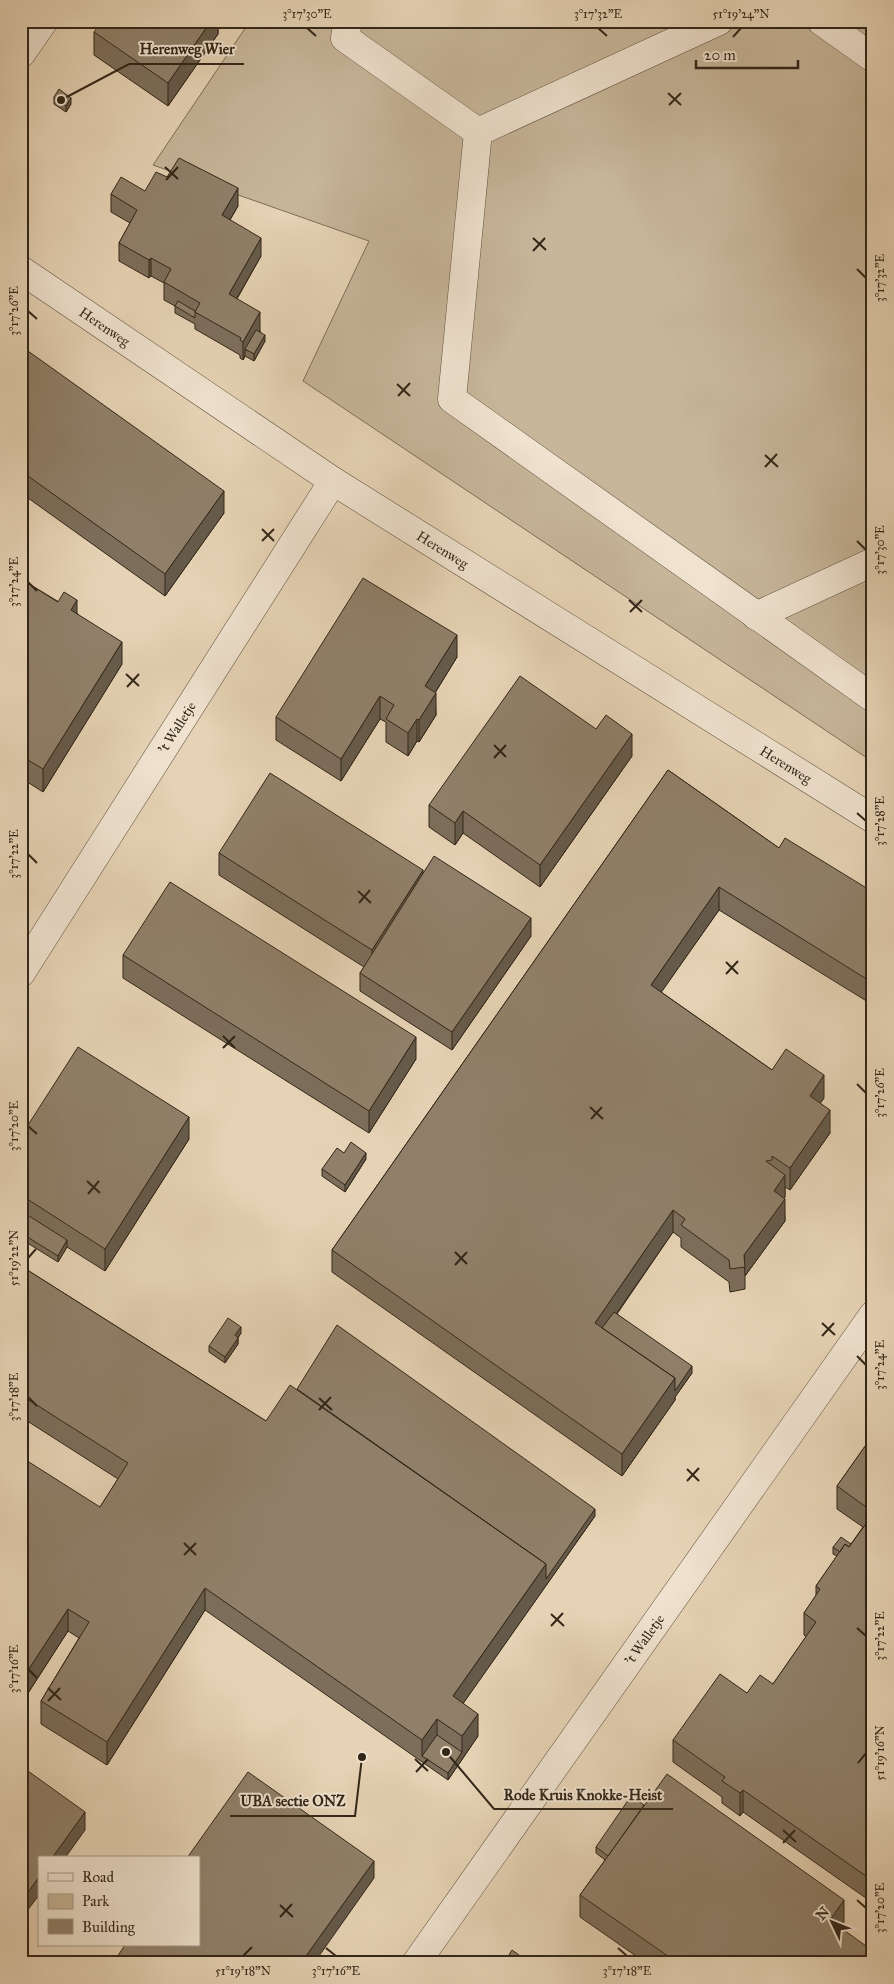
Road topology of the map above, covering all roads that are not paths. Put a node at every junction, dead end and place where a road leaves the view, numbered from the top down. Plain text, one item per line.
1 (44, 21) edge
2 (348, 21) edge
3 (719, 21) edge
4 (821, 21) edge
5 (21, 54) edge
6 (873, 58) edge
7 (478, 132) junction
8 (21, 270) edge
9 (333, 481) junction
10 (873, 562) edge
11 (756, 616) junction
12 (873, 698) edge
13 (873, 819) edge
14 (21, 973) edge
15 (873, 1315) edge
16 (416, 1963) edge

1 - 5 street
2 - 7 street
3 - 7 street
4 - 6 street
7 - 11 street
8 - 9 street, Herenweg
9 - 13 street, Herenweg
9 - 14 street, 't Walletje
10 - 11 street
11 - 12 street
15 - 16 street, 't Walletje

